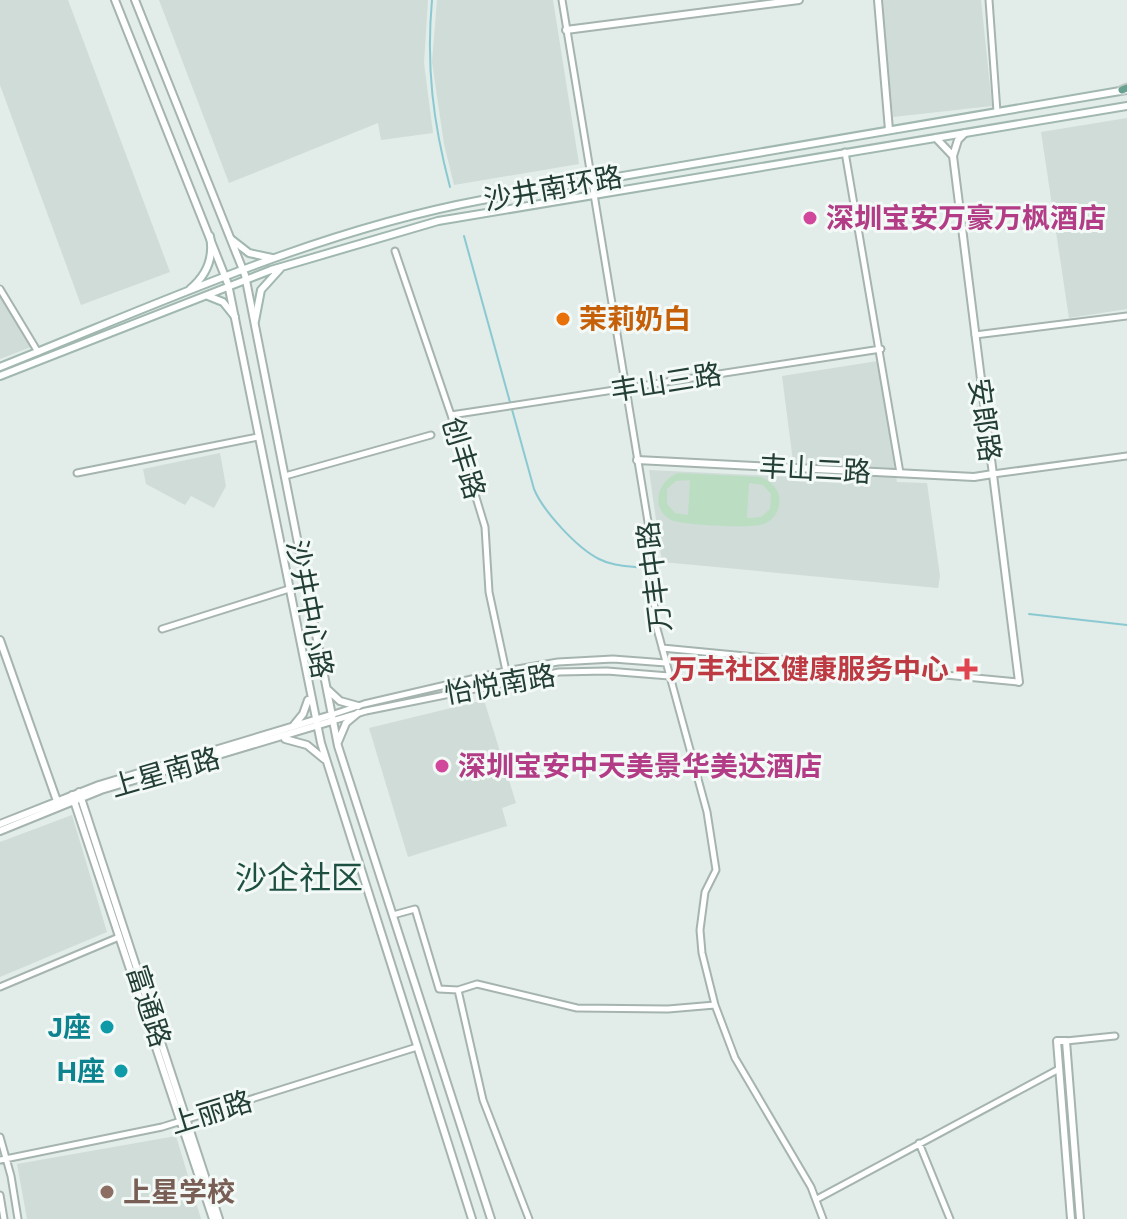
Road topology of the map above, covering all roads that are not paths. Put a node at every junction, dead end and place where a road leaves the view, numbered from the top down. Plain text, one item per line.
1 (115, 0) edge
2 (135, 0) edge
3 (562, 0) edge
4 (799, 0) edge
5 (878, 0) edge
6 (989, 0) edge
7 (566, 30) junction
8 (1125, 89) edge
9 (1127, 106) edge
10 (997, 112) junction
11 (889, 130) junction
12 (965, 133) junction
13 (936, 138) junction
14 (845, 152) junction
15 (953, 156) junction
16 (591, 181) junction
17 (593, 194) junction
18 (210, 236) junction
19 (231, 239) junction
20 (310, 246) junction
21 (395, 251) dead end
22 (313, 256) junction
23 (275, 258) junction
24 (286, 265) junction
25 (243, 270) junction
26 (226, 277) junction
27 (246, 280) junction
28 (229, 287) junction
29 (0, 289) edge
30 (184, 294) junction
31 (204, 296) junction
32 (1127, 316) edge
33 (235, 317) junction
34 (255, 321) junction
35 (974, 335) junction
36 (881, 349) junction
37 (38, 352) junction
38 (0, 367) edge
39 (0, 376) edge
40 (625, 388) junction
41 (451, 415) junction
42 (431, 435) dead end
43 (258, 437) junction
44 (1127, 456) edge
45 (637, 460) junction
46 (77, 473) dead end
47 (900, 473) junction
48 (993, 474) junction
49 (285, 476) junction
50 (289, 589) junction
51 (162, 629) dead end
52 (0, 640) edge
53 (662, 648) junction
54 (666, 663) junction
55 (506, 671) junction
56 (670, 676) junction
57 (1019, 682) joint
58 (325, 685) junction
59 (309, 693) junction
60 (358, 709) junction
61 (332, 718) junction
62 (316, 724) junction
63 (287, 729) junction
64 (274, 740) junction
65 (338, 746) junction
66 (327, 765) junction
67 (76, 796) junction
68 (57, 801) junction
69 (0, 824) edge
70 (0, 831) edge
71 (392, 915) junction
72 (119, 937) junction
73 (0, 987) edge
74 (458, 990) junction
75 (715, 1005) junction
76 (1115, 1036) dead end
77 (1066, 1041) junction
78 (417, 1047) junction
79 (1059, 1069) junction
80 (184, 1121) junction
81 (0, 1137) edge
82 (919, 1143) junction
83 (3, 1160) edge
84 (0, 1195) edge
85 (817, 1199) junction
86 (4, 1219) edge
87 (18, 1219) edge
88 (216, 1219) edge
89 (472, 1219) edge
90 (491, 1219) edge
91 (529, 1219) edge
92 (823, 1219) edge
93 (950, 1219) edge
94 (1071, 1219) edge
95 (1080, 1219) edge

1 - 18 street, 沙井中心路
2 - 19 street, 沙井中心路
3 - 7 street, 万丰中路
4 - 7 street
5 - 11 street
6 - 10 street
7 - 16 street, 万丰中路
8 - 10 street, 沙井南环路
9 - 12 street, 沙井南环路
10 - 11 street, 沙井南环路
11 - 16 street, 沙井南环路
12 - 13 street, 沙井南环路
12 - 15 street
13 - 14 street, 沙井南环路
13 - 15 street
14 - 17 street, 沙井南环路
14 - 36 street
15 - 35 street, 安郎路
16 - 17 street, 万丰中路
16 - 20 street, 沙井南环路
17 - 22 street, 沙井南环路
17 - 40 street, 万丰中路
18 - 26 street, 沙井中心路
18 - 30 street
19 - 23 street
19 - 25 street, 沙井中心路
20 - 22 street
20 - 23 street, 沙井南环路
21 - 41 street, 创丰路
22 - 24 street, 沙井南环路
23 - 25 street, 沙井南环路
24 - 27 street, 沙井南环路
24 - 34 street
25 - 26 street, 沙井南环路
25 - 27 street, 沙井中心路
26 - 28 street, 沙井中心路
26 - 30 street, 沙井南环路
27 - 28 street, 沙井南环路
27 - 34 street, 沙井中心路
28 - 31 street, 沙井南环路
28 - 33 street, 沙井中心路
29 - 37 street
30 - 37 street, 沙井南环路
31 - 33 street
31 - 39 street, 沙井南环路
32 - 35 street
33 - 43 street, 沙井中心路
34 - 49 street, 沙井中心路
35 - 48 street, 安郎路
36 - 40 street, 丰山三路
36 - 47 street
37 - 38 street, 沙井南环路
40 - 41 street, 丰山三路
40 - 45 street, 万丰中路
41 - 55 street, 创丰路
42 - 49 street
43 - 46 street
43 - 50 street, 沙井中心路
44 - 48 street
45 - 47 street, 丰山二路
45 - 53 street, 万丰中路
47 - 48 street, 丰山二路
48 - 57 street, 安郎路
49 - 58 street, 沙井中心路
50 - 51 street
50 - 59 street, 沙井中心路
52 - 68 street
53 - 54 street, 万丰中路
53 - 57 street
54 - 55 street, 怡悦南路
54 - 56 street, 万丰中路
55 - 60 street, 怡悦南路
56 - 60 street, 怡悦南路
56 - 75 street, 万丰中路
58 - 60 street
58 - 61 street, 沙井中心路
59 - 62 street, 沙井中心路
59 - 63 street
60 - 61 street, 怡悦南路
60 - 65 street
61 - 62 street, 上星南路
61 - 65 street, 沙井中心路
62 - 63 street, 上星南路
62 - 64 street, 上星南路
62 - 66 street, 沙井中心路
63 - 67 street, 上星南路
64 - 66 street
64 - 67 street, 上星南路
65 - 71 street, 沙井中心路
66 - 78 street, 沙井中心路
67 - 68 street, 上星南路
67 - 70 street, 上星南路
67 - 72 street, 富通路
67 - 80 street, 富通路
68 - 69 street, 上星南路
71 - 74 street
71 - 90 street, 沙井中心路
72 - 73 street
72 - 80 street, 富通路
74 - 75 street
74 - 91 street
75 - 85 street, 万丰中路
76 - 77 street
77 - 79 street
77 - 95 street
78 - 80 street, 上丽路
78 - 89 street, 沙井中心路
79 - 82 street
79 - 94 street
80 - 83 street, 上丽路
80 - 88 street, 富通路
81 - 83 street
82 - 85 street
82 - 93 street
83 - 87 street
84 - 86 street
85 - 92 street, 万丰中路

